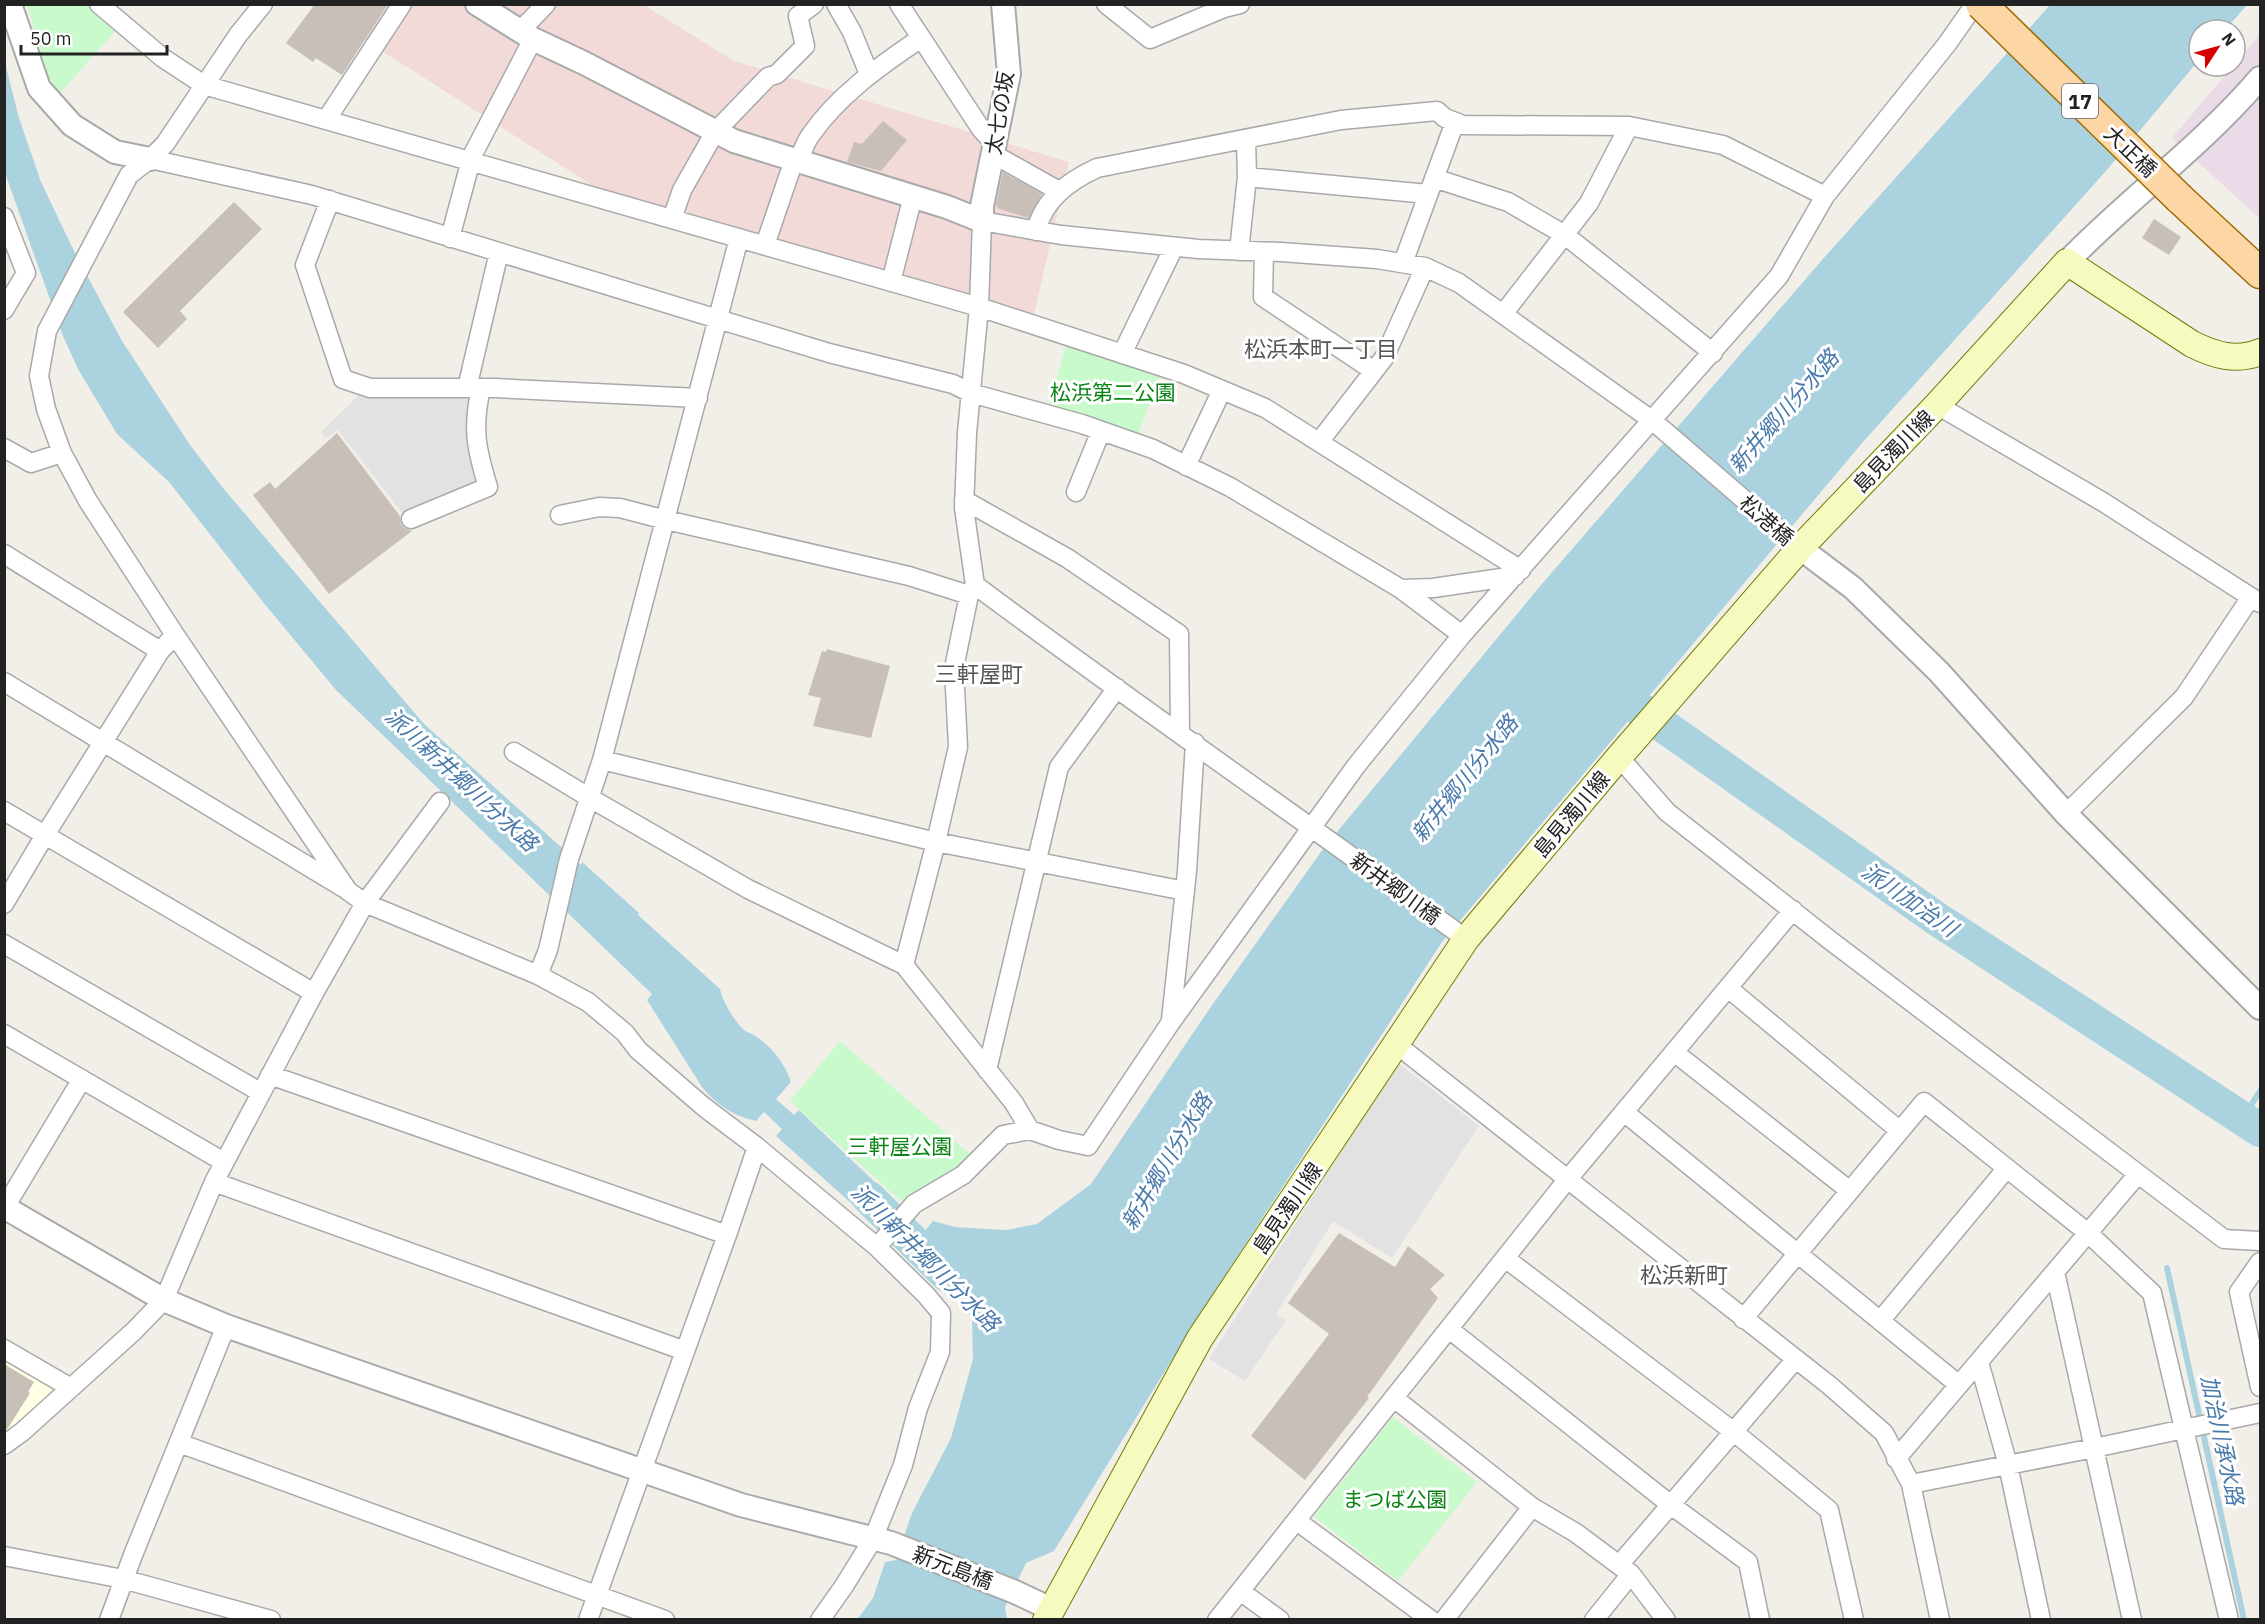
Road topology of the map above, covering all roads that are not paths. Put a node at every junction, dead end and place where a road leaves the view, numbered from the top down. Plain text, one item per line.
1 (10, 4) edge
2 (99, 4) edge
3 (262, 4) edge
4 (402, 4) edge
5 (477, 4) edge
6 (546, 4) edge
7 (814, 4) edge
8 (836, 4) edge
9 (899, 4) edge
10 (1003, 4) edge
11 (1106, 4) edge
12 (1975, 4) edge
13 (1981, 4) edge
14 (1229, 6) edge
15 (526, 35) junction
16 (921, 38) junction
17 (869, 74) junction
18 (2260, 78) edge
19 (204, 85) junction
20 (326, 120) junction
21 (1455, 122) junction
22 (1629, 126) junction
23 (715, 132) junction
24 (1246, 141) junction
25 (994, 149) junction
26 (150, 159) junction
27 (796, 160) junction
28 (470, 161) junction
29 (1247, 177) junction
30 (1431, 186) junction
31 (1059, 191) junction
32 (913, 196) junction
33 (1825, 196) junction
34 (330, 200) junction
35 (4, 217) edge
36 (672, 219) junction
37 (982, 221) junction
38 (1036, 231) junction
39 (1565, 235) junction
40 (450, 238) junction
41 (739, 238) junction
42 (10, 243) edge
43 (765, 246) junction
44 (1174, 247) junction
45 (1239, 251) junction
46 (499, 252) junction
47 (1264, 252) junction
48 (2067, 262) junction
49 (1403, 264) junction
50 (1425, 267) junction
51 (2260, 273) edge
52 (891, 282) junction
53 (979, 307) junction
54 (4, 310) edge
55 (1503, 314) junction
56 (719, 318) junction
57 (2260, 352) edge
58 (1713, 353) junction
59 (1122, 354) junction
60 (1374, 371) junction
61 (474, 388) junction
62 (1222, 390) junction
63 (971, 393) junction
64 (698, 398) junction
65 (1937, 405) junction
66 (1653, 421) junction
67 (1101, 431) junction
68 (1319, 442) junction
69 (4, 448) edge
70 (62, 453) junction
71 (1186, 466) junction
72 (1076, 492) dead end
73 (964, 500) junction
74 (560, 515) dead end
75 (411, 519) dead end
76 (666, 520) junction
77 (1800, 548) junction
78 (4, 554) edge
79 (1518, 573) junction
80 (1401, 589) junction
81 (972, 590) junction
82 (2256, 600) edge
83 (1462, 635) junction
84 (175, 636) junction
85 (160, 651) junction
86 (4, 682) edge
87 (1117, 688) junction
88 (1180, 733) junction
89 (103, 741) junction
90 (1196, 743) junction
91 (514, 752) dead end
92 (1619, 757) junction
93 (603, 760) junction
94 (590, 798) junction
95 (440, 802) dead end
96 (4, 811) edge
97 (2066, 814) junction
98 (1319, 831) junction
99 (45, 835) junction
100 (936, 843) junction
101 (1037, 862) junction
102 (348, 891) junction
103 (1185, 891) junction
104 (365, 903) junction
105 (4, 904) edge
106 (1793, 910) junction
107 (1457, 932) junction
108 (4, 944) edge
109 (904, 965) junction
110 (538, 975) junction
111 (1728, 988) junction
112 (314, 993) junction
113 (2260, 1008) edge
114 (1171, 1022) junction
115 (4, 1034) edge
116 (1396, 1044) junction
117 (1674, 1052) junction
118 (987, 1070) junction
119 (270, 1075) junction
120 (82, 1079) junction
121 (260, 1092) junction
122 (1624, 1112) junction
123 (1030, 1130) junction
124 (1900, 1131) junction
125 (757, 1147) junction
126 (224, 1162) junction
127 (2007, 1168) junction
128 (2138, 1174) junction
129 (1567, 1180) junction
130 (214, 1182) junction
131 (1850, 1191) junction
132 (5, 1207) edge
133 (2088, 1233) junction
134 (728, 1235) junction
135 (2260, 1241) edge
136 (877, 1247) junction
137 (1798, 1253) junction
138 (1505, 1258) junction
139 (2260, 1262) edge
140 (2055, 1272) junction
141 (2255, 1283) edge
142 (164, 1300) junction
143 (1743, 1319) junction
144 (1880, 1321) junction
145 (226, 1326) junction
146 (1449, 1329) junction
147 (4, 1349) edge
148 (685, 1351) junction
149 (1795, 1360) junction
150 (1979, 1362) junction
151 (1959, 1385) junction
152 (2260, 1387) edge
153 (71, 1388) junction
154 (1394, 1398) junction
155 (2260, 1413) edge
156 (2184, 1430) junction
157 (1734, 1432) junction
158 (179, 1443) junction
159 (4, 1444) edge
160 (2094, 1448) junction
161 (1896, 1459) junction
162 (2008, 1465) junction
163 (642, 1471) junction
164 (1911, 1484) junction
165 (1671, 1505) junction
166 (1532, 1507) junction
167 (1298, 1521) junction
168 (882, 1541) junction
169 (4, 1556) edge
170 (1625, 1569) junction
171 (123, 1579) junction
172 (1240, 1591) junction
173 (597, 1596) junction
174 (1048, 1614) edge
175 (109, 1620) edge
176 (271, 1620) edge
177 (588, 1620) edge
178 (665, 1620) edge
179 (820, 1620) edge
180 (1217, 1620) edge
181 (1280, 1620) edge
182 (1431, 1620) edge
183 (1444, 1620) edge
184 (1594, 1620) edge
185 (1666, 1620) edge
186 (1760, 1620) edge
187 (1854, 1620) edge
188 (1940, 1620) edge
189 (2041, 1620) edge
190 (2132, 1620) edge
191 (2229, 1620) edge

1 - 26 street
2 - 19 street
3 - 19 street
4 - 20 street
5 - 15 street
6 - 15 street
7 - 23 street
8 - 17 street
9 - 16 street
10 - 25 street, 太七の坂
11 - 14 street
12 - 33 street
13 - 51 main road, 大正橋 / 17, bridge
15 - 23 street
15 - 28 street
16 - 17 street
16 - 25 street
17 - 27 street
18 - 48 street
19 - 20 street
19 - 26 street
20 - 28 street
21 - 22 street
21 - 24 street
21 - 30 street
22 - 33 street
22 - 39 street
23 - 27 street
23 - 36 street
24 - 29 street
24 - 31 street
25 - 31 street
25 - 37 street, 太七の坂
26 - 34 street
26 - 70 street
27 - 32 street
27 - 43 street
28 - 36 street
28 - 40 street
29 - 30 street
29 - 45 street
30 - 39 street
30 - 49 street
31 - 38 street
32 - 37 street
32 - 52 street
33 - 58 street
34 - 40 street
34 - 61 street
35 - 42 street
36 - 41 street
37 - 38 street, 松港橋
37 - 53 street
38 - 44 street, 松港橋
39 - 55 street
39 - 58 street
40 - 46 street
41 - 43 street
41 - 56 street
42 - 54 street
43 - 52 street
44 - 45 street, 松港橋
44 - 59 street
45 - 47 street, 松港橋
46 - 56 street
46 - 61 street
47 - 49 street, 松港橋
47 - 60 street
48 - 57 main road
48 - 65 main road, 島見濁川線
49 - 50 street, 松港橋
50 - 55 street, 松港橋
50 - 60 street
52 - 53 street
53 - 59 street
53 - 63 street
55 - 66 street, 松港橋
56 - 63 street
56 - 64 street
58 - 66 street
59 - 62 street
60 - 68 street
61 - 64 street
61 - 75 street
62 - 68 street
62 - 71 street
63 - 67 street
63 - 73 street
64 - 76 street
65 - 77 main road, 島見濁川線
65 - 82 street
66 - 77 street, 松港橋
66 - 79 street
67 - 71 street
67 - 72 street
68 - 79 street
69 - 70 street
70 - 84 street
71 - 80 street
73 - 81 street
73 - 88 street
74 - 76 street, 新井郷川橋
76 - 81 street, 新井郷川橋
76 - 93 street
77 - 92 main road, 島見濁川線
77 - 97 street
78 - 85 street
79 - 80 street
79 - 83 street
80 - 83 street
81 - 87 street, 新井郷川橋
81 - 100 street
82 - 97 street
83 - 98 street
84 - 85 street
84 - 102 street
85 - 89 street
86 - 89 street
87 - 88 street, 新井郷川橋
87 - 101 street
88 - 90 street, 新井郷川橋
89 - 99 street
89 - 102 street
90 - 98 street, 新井郷川橋
90 - 103 street
91 - 94 street
92 - 106 street
92 - 107 main road, 島見濁川線
93 - 94 street
93 - 100 street
94 - 109 street
94 - 110 street
95 - 104 street
96 - 99 street
97 - 113 street
98 - 107 street, 新井郷川橋
98 - 114 street
99 - 105 street
99 - 112 street
100 - 101 street
100 - 109 street
101 - 103 street
101 - 118 street
102 - 104 street
103 - 114 street
104 - 110 street
104 - 112 street
106 - 111 street
106 - 128 street
107 - 116 main road, 島見濁川線
108 - 121 street
109 - 118 street
110 - 125 street
111 - 117 street
111 - 124 street
112 - 119 street
114 - 123 street
115 - 120 street
116 - 129 street
116 - 174 main road, 島見濁川線
117 - 122 street
117 - 131 street
118 - 123 street
119 - 121 street
119 - 134 street
120 - 126 street
120 - 132 street
121 - 126 street
122 - 129 street
122 - 137 street
123 - 136 street
124 - 127 street
124 - 131 street
125 - 134 street
125 - 136 street
126 - 130 street
127 - 133 street
127 - 144 street
128 - 133 street
128 - 135 street
129 - 138 street
129 - 143 street
130 - 142 street
130 - 148 street
131 - 137 street
132 - 142 street, 新元島橋
133 - 140 street
133 - 156 street
134 - 148 street
136 - 168 street
137 - 143 street
137 - 144 street
138 - 146 street
138 - 157 street
139 - 141 street
140 - 150 street
140 - 160 street
141 - 152 street
142 - 145 street, 新元島橋
142 - 153 street
143 - 149 street
144 - 151 street
145 - 158 street
145 - 163 street, 新元島橋
146 - 154 street
146 - 165 street
147 - 153 street
148 - 163 street
149 - 157 street
149 - 161 street
150 - 151 street
150 - 162 street
151 - 161 street
153 - 159 street
154 - 166 street
154 - 167 street
155 - 156 street
156 - 160 street
156 - 191 street
157 - 165 street
157 - 187 street
158 - 171 street
158 - 173 street
160 - 162 street
160 - 190 street
161 - 164 street
162 - 164 street
162 - 189 street
163 - 168 street, 新元島橋
163 - 173 street
164 - 188 street
165 - 170 street
165 - 186 street
166 - 170 street
166 - 183 street
167 - 172 street
167 - 182 street
168 - 174 street, 新元島橋
168 - 179 street
169 - 171 street
170 - 184 street
170 - 185 street
171 - 175 street
171 - 176 street
172 - 180 street
172 - 181 street
173 - 177 street
173 - 178 street

